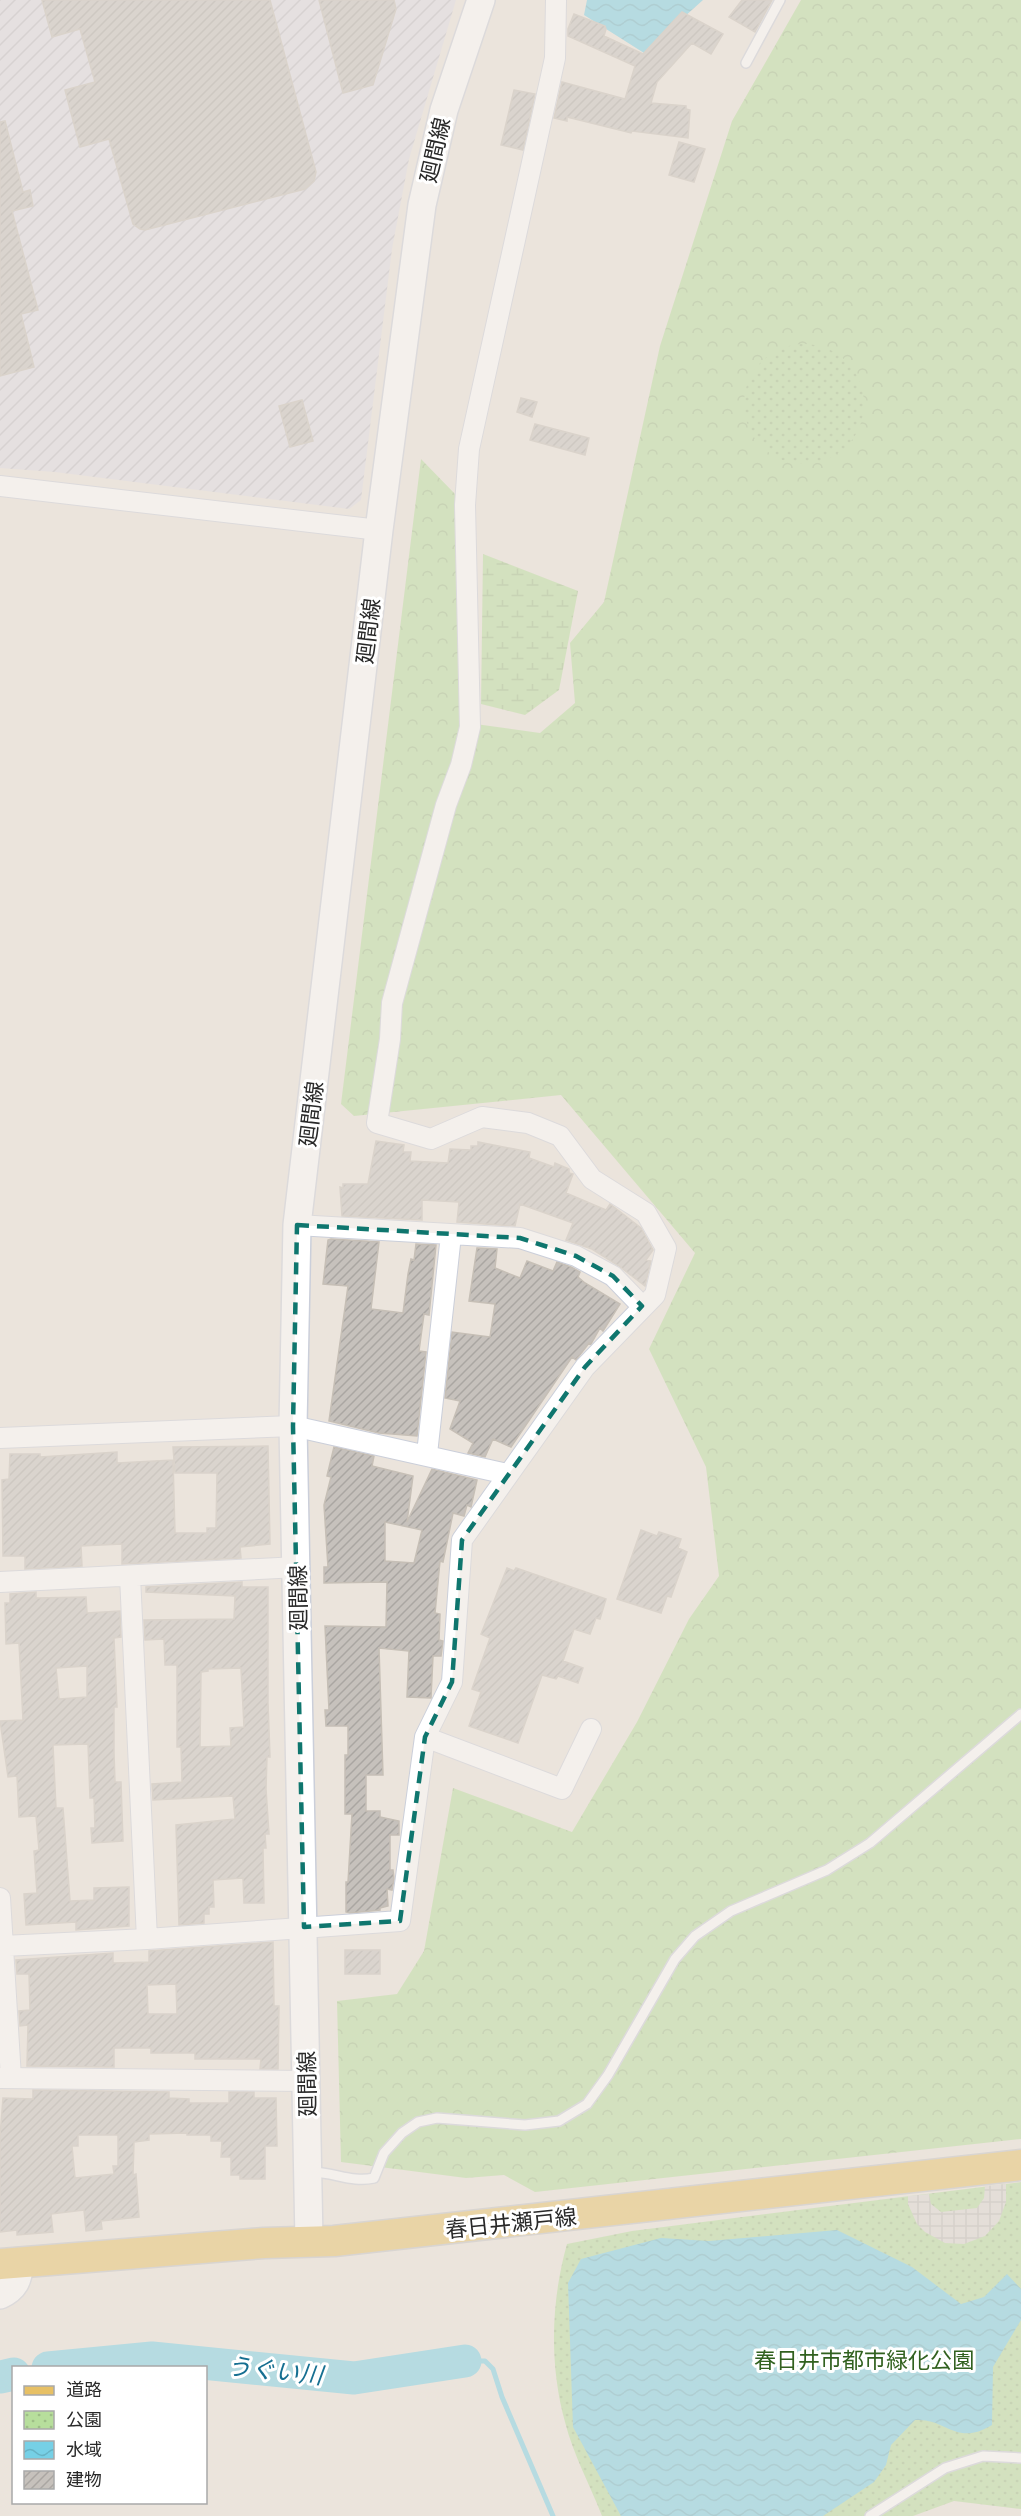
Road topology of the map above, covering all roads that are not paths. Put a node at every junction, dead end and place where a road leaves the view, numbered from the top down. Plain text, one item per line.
1 (481, 0) edge
2 (556, 0) edge
3 (780, 0) edge
4 (746, 63) dead end
5 (0, 486) edge
6 (380, 530) junction
7 (297, 1224) junction
8 (451, 1235) junction
9 (642, 1306) junction
10 (293, 1426) junction
11 (0, 1437) edge
12 (427, 1454) junction
13 (507, 1474) junction
14 (298, 1568) junction
15 (130, 1576) junction
16 (0, 1582) edge
17 (1021, 1714) edge
18 (591, 1729) dead end
19 (425, 1737) junction
20 (0, 1898) edge
21 (304, 1927) junction
22 (147, 1940) junction
23 (3, 1946) junction
24 (5, 2078) edge
25 (308, 2081) junction
26 (1021, 2165) edge
27 (308, 2172) junction
28 (309, 2241) junction
29 (10, 2264) edge
30 (0, 2295) edge
31 (1021, 2458) edge
32 (870, 2516) edge

1 - 6 street, 廻間線
2 - 9 street
3 - 4 lane
5 - 6 street
6 - 7 street, 廻間線
7 - 8 street
7 - 10 street, 廻間線
8 - 9 street
8 - 12 street
9 - 13 street
10 - 11 street
10 - 12 street
10 - 14 street, 廻間線
12 - 13 street
13 - 19 street
14 - 15 street
14 - 21 street, 廻間線
15 - 16 street
15 - 22 street
17 - 27 lane
18 - 19 street
19 - 21 street
20 - 23 street
21 - 22 street
21 - 25 street, 廻間線
22 - 23 street
23 - 24 street
24 - 25 street
25 - 27 street, 廻間線
26 - 28 main road, 春日井瀬戸線
27 - 28 street, 廻間線
28 - 29 main road, 春日井瀬戸線
29 - 30 street
31 - 32 lane

